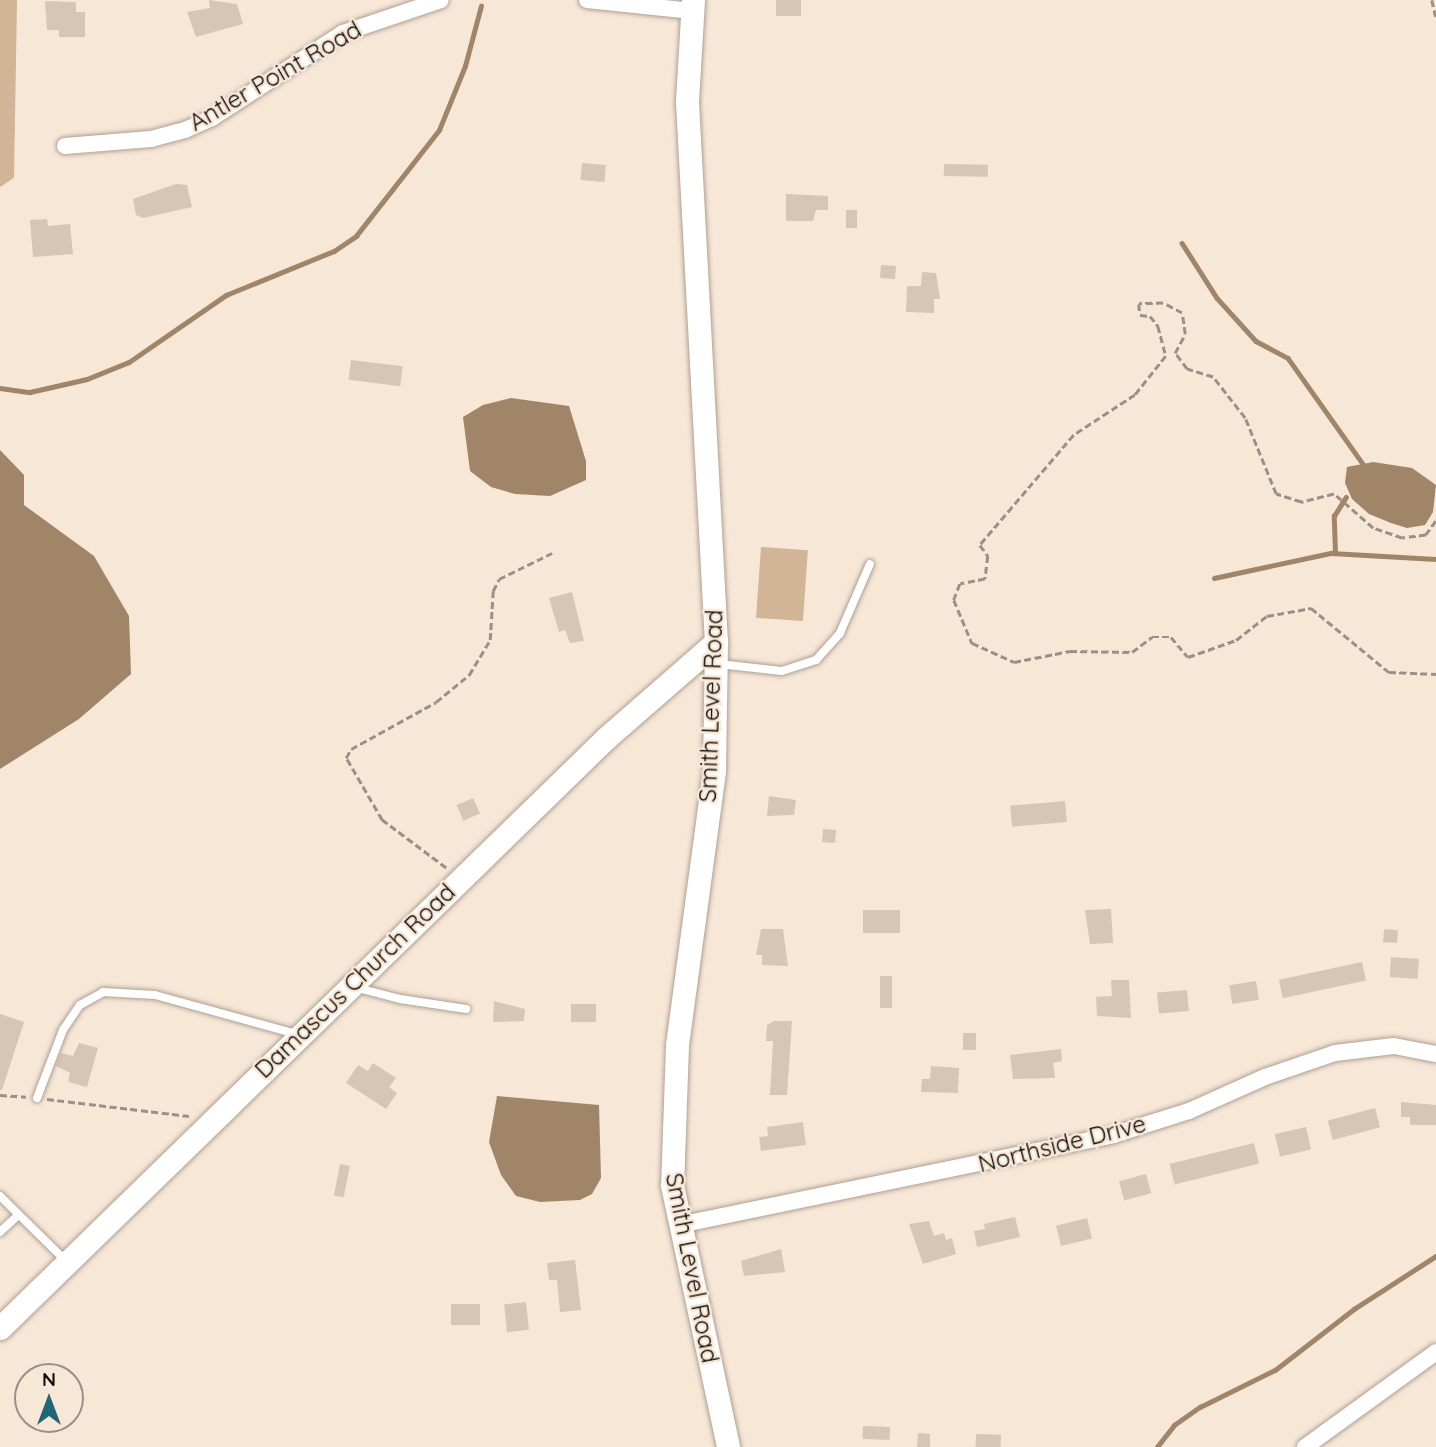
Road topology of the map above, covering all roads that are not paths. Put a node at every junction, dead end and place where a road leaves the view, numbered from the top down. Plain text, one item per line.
1 (441, 0) edge
2 (587, 0) edge
3 (693, 6) edge
4 (65, 146) dead end
5 (870, 564) dead end
6 (716, 653) junction
7 (351, 986) junction
8 (466, 1009) dead end
9 (300, 1035) junction
10 (1436, 1054) edge
11 (37, 1098) road end
12 (0, 1196) edge
13 (18, 1215) junction
14 (679, 1225) junction
15 (0, 1232) edge
16 (67, 1262) junction
17 (0, 1328) edge
18 (1436, 1352) edge
19 (728, 1447) edge
20 (1305, 1447) edge

1 - 4 street, Antler Point Road
2 - 3 street
3 - 6 main road, Smith Level Road
5 - 6 lane
6 - 7 main road, Damascus Church Road
6 - 14 main road, Smith Level Road
7 - 8 lane
7 - 9 main road, Damascus Church Road
9 - 11 lane
9 - 16 main road, Damascus Church Road
10 - 14 street, Northside Drive
12 - 13 lane
13 - 15 lane
13 - 16 lane
14 - 19 main road, Smith Level Road
16 - 17 main road, Damascus Church Road
18 - 20 street

